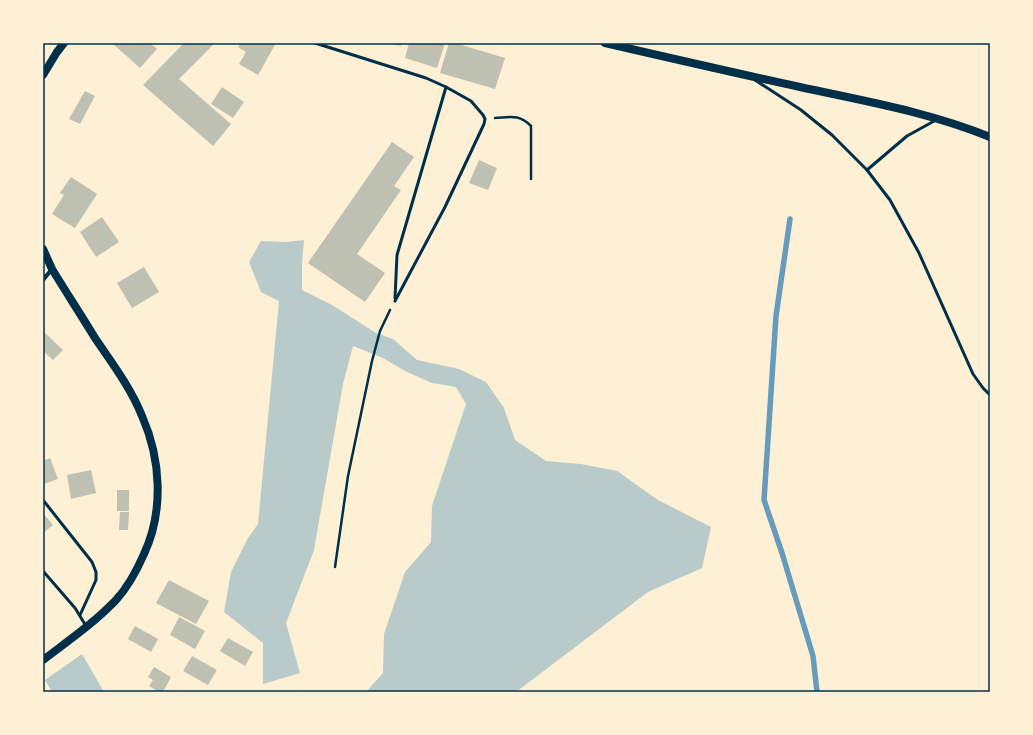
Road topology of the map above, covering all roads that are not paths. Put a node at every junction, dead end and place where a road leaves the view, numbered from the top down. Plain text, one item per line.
1 (64, 43) edge
2 (315, 43) edge
3 (605, 43) edge
4 (43, 75) edge
5 (750, 77) junction
6 (446, 87) junction
7 (939, 119) junction
8 (990, 136) edge
9 (867, 170) junction
10 (43, 249) edge
11 (52, 269) junction
12 (43, 280) edge
13 (990, 395) edge
14 (43, 500) edge
15 (43, 571) edge
16 (80, 615) junction
17 (87, 627) junction
18 (43, 660) edge

1 - 4 main road
2 - 6 lane
3 - 5 main road
5 - 7 main road
5 - 9 lane
6 - 6 lane
7 - 8 main road
7 - 9 lane
9 - 13 lane
10 - 11 main road
11 - 12 street
11 - 17 main road
14 - 16 lane
15 - 16 lane
16 - 17 lane
17 - 18 main road

